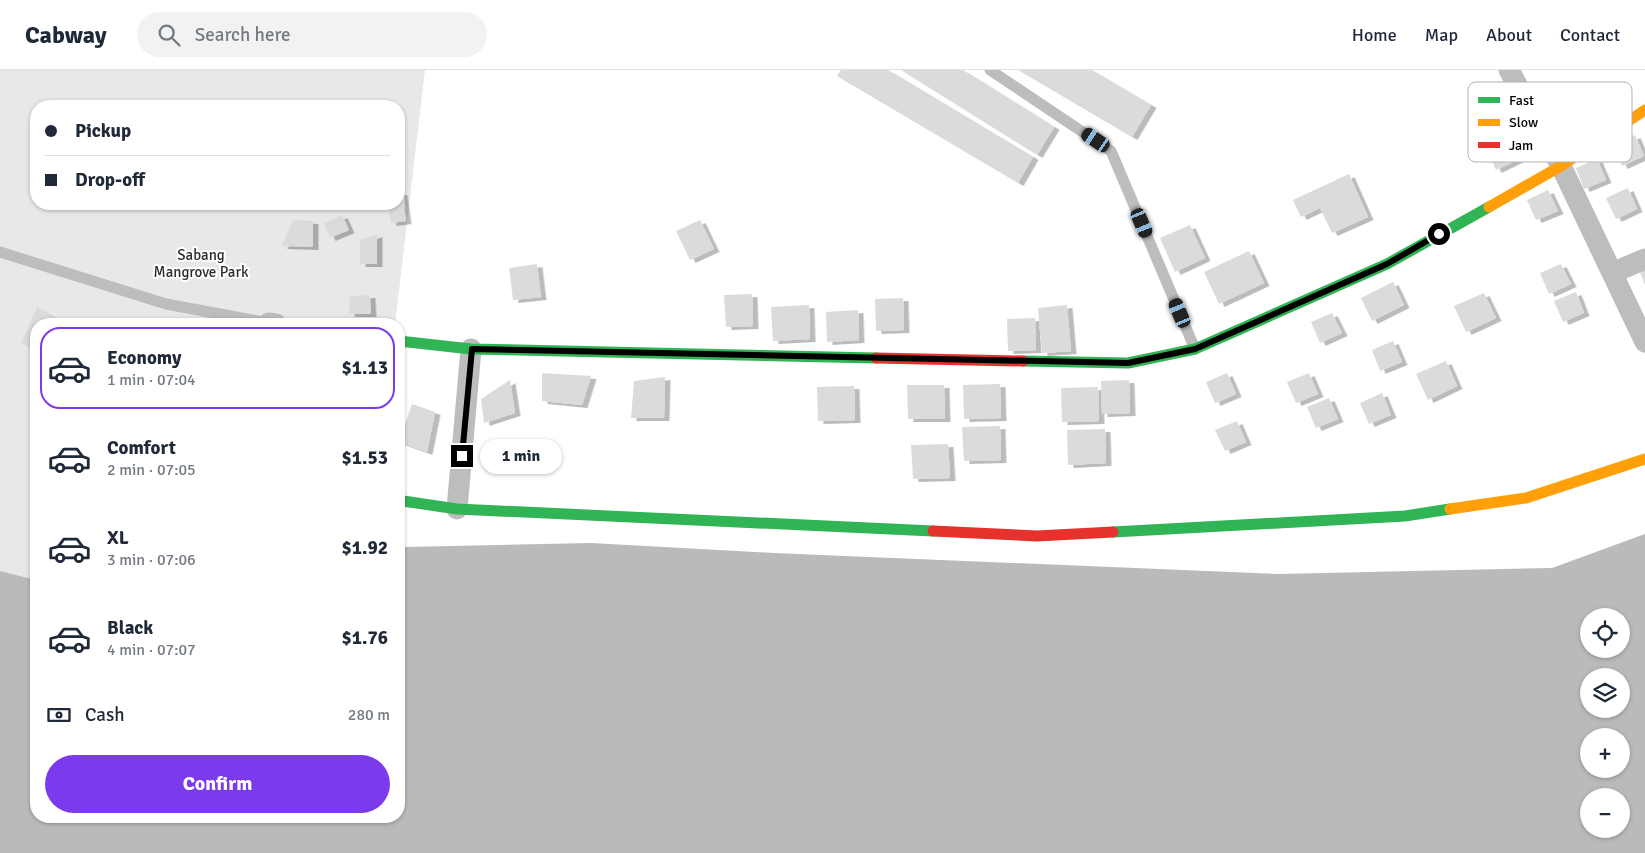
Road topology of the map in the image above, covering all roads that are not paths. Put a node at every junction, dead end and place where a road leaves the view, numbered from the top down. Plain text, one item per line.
1 (990, 70) edge
2 (1509, 70) edge
3 (1516, 82) edge
4 (1645, 110) edge
5 (1632, 119) edge
6 (1559, 162) edge
7 (1567, 162) edge
8 (1561, 166) junction
9 (0, 252) edge
10 (1645, 259) edge
11 (1612, 273) junction
12 (245, 318) edge
13 (405, 342) edge
14 (1645, 342) edge
15 (472, 349) junction
16 (1195, 349) junction
17 (1645, 459) edge
18 (405, 501) edge
19 (458, 509) junction

1 - 16 lane
2 - 3 street
4 - 5 street
6 - 8 street
7 - 8 street
8 - 11 street
8 - 16 street
9 - 12 lane
10 - 11 street
11 - 14 street
13 - 15 street
15 - 16 street
15 - 19 street
17 - 19 street
18 - 19 street

